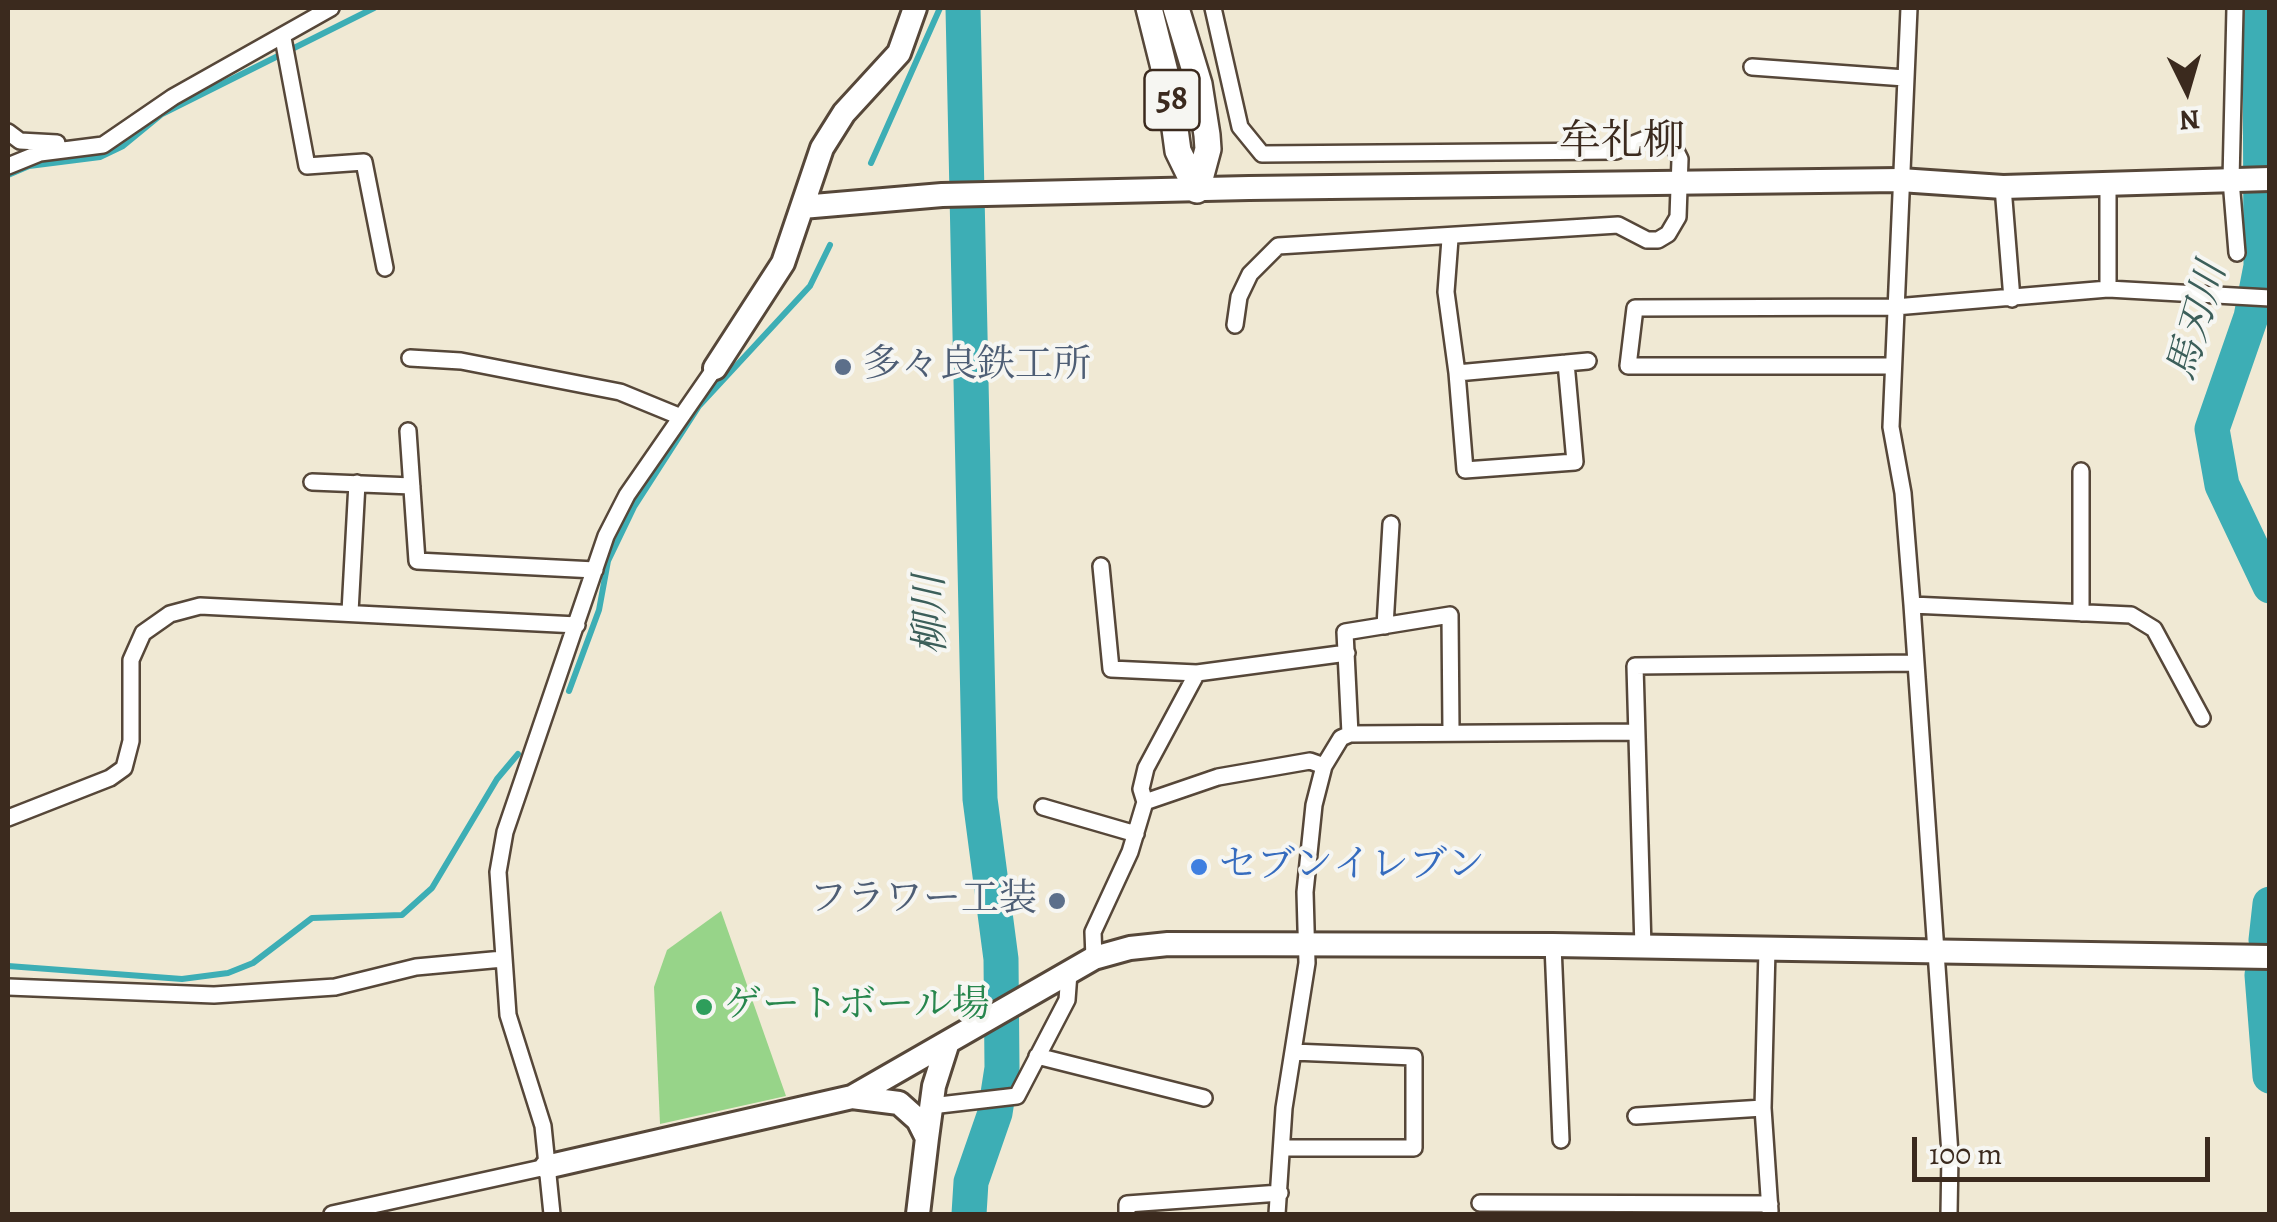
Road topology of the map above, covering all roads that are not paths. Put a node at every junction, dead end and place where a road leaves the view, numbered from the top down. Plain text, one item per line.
1 (331, 8) edge
2 (915, 8) edge
3 (1149, 8) edge
4 (1176, 8) edge
5 (1213, 8) edge
6 (1909, 8) edge
7 (2234, 8) edge
8 (283, 38) junction
9 (1752, 67) dead end
10 (1905, 78) junction
11 (8, 132) edge
12 (84, 150) junction
13 (8, 166) edge
14 (2270, 179) edge
15 (1900, 180) junction
16 (2236, 180) junction
17 (2108, 183) junction
18 (1678, 184) junction
19 (2003, 187) junction
20 (1197, 190) junction
21 (802, 207) junction
22 (1450, 239) junction
23 (2237, 253) dead end
24 (385, 268) dead end
25 (2108, 290) junction
26 (2270, 298) edge
27 (2012, 299) junction
28 (1895, 307) junction
29 (1235, 326) dead end
30 (410, 358) dead end
31 (1588, 362) dead end
32 (1566, 363) junction
33 (1893, 366) junction
34 (715, 368) joint
35 (1457, 373) junction
36 (681, 417) junction
37 (408, 431) dead end
38 (2081, 470) dead end
39 (312, 482) dead end
40 (357, 483) junction
41 (412, 486) junction
42 (1391, 524) dead end
43 (1101, 566) dead end
44 (595, 570) junction
45 (1912, 605) junction
46 (350, 612) junction
47 (2081, 613) junction
48 (576, 626) junction
49 (1385, 626) junction
50 (1347, 653) junction
51 (1915, 663) junction
52 (1197, 673) junction
53 (2202, 718) dead end
54 (1451, 730) junction
55 (1636, 732) junction
56 (1350, 734) junction
57 (1324, 766) junction
58 (1146, 802) junction
59 (1043, 807) dead end
60 (8, 818) edge
61 (1136, 834) junction
62 (1307, 945) junction
63 (1553, 945) junction
64 (1643, 948) junction
65 (1766, 949) junction
66 (1937, 951) junction
67 (1094, 958) junction
68 (2270, 958) edge
69 (503, 959) junction
70 (1069, 973) junction
71 (8, 986) edge
72 (948, 1042) junction
73 (1293, 1052) junction
74 (1037, 1056) junction
75 (852, 1098) junction
76 (1204, 1098) dead end
77 (931, 1106) junction
78 (1763, 1108) junction
79 (1636, 1116) dead end
80 (927, 1138) junction
81 (1561, 1140) dead end
82 (1282, 1148) junction
83 (546, 1167) junction
84 (1280, 1193) junction
85 (1480, 1203) dead end
86 (1565, 1208) edge
87 (1770, 1210) edge
88 (332, 1214) edge
89 (552, 1214) edge
90 (918, 1214) edge
91 (1127, 1214) edge
92 (1278, 1214) edge
93 (1949, 1214) edge

1 - 8 street
2 - 21 street
3 - 20 main road, 58
4 - 20 main road, 58
5 - 18 street
6 - 10 street
7 - 16 street
8 - 12 street
8 - 24 street
9 - 10 street
10 - 15 street
11 - 12 street
12 - 13 street
14 - 16 street
15 - 18 street
15 - 19 street
15 - 28 street
16 - 17 street
16 - 23 street
17 - 19 street
17 - 25 street
18 - 20 street
18 - 22 street
19 - 27 street
20 - 21 street
21 - 34 street
22 - 29 street
22 - 35 street
25 - 26 street
25 - 27 street
27 - 28 street
28 - 33 street
28 - 33 street
30 - 36 street
31 - 32 street
32 - 35 street
32 - 35 street
33 - 45 street
34 - 36 street
36 - 44 street
37 - 41 street
38 - 47 street
39 - 40 street
40 - 41 street
40 - 46 street
41 - 44 street
42 - 49 street
43 - 52 street
44 - 48 street
45 - 47 street
45 - 51 street
46 - 48 street
46 - 60 street
47 - 53 street
48 - 69 street
49 - 50 street
49 - 54 street
50 - 52 street
50 - 56 street
51 - 55 street
51 - 66 street
52 - 58 street
54 - 55 street
54 - 56 street
55 - 64 street
56 - 57 street
57 - 58 street
57 - 62 street
58 - 61 street
59 - 61 street
61 - 67 street
62 - 63 street
62 - 67 street
62 - 73 street
63 - 64 street
63 - 81 street
64 - 65 street
65 - 66 street
65 - 78 street
66 - 68 street
66 - 93 street
67 - 70 street
69 - 71 street
69 - 83 street
70 - 72 street
70 - 74 street
72 - 75 street
72 - 77 street
73 - 82 street
73 - 82 street
74 - 76 street
74 - 77 street
75 - 80 street
75 - 83 street
77 - 80 street
78 - 79 street
78 - 87 street
80 - 90 street
82 - 84 street
83 - 88 street
83 - 89 street
84 - 91 street
84 - 92 street
85 - 86 street
86 - 87 street

